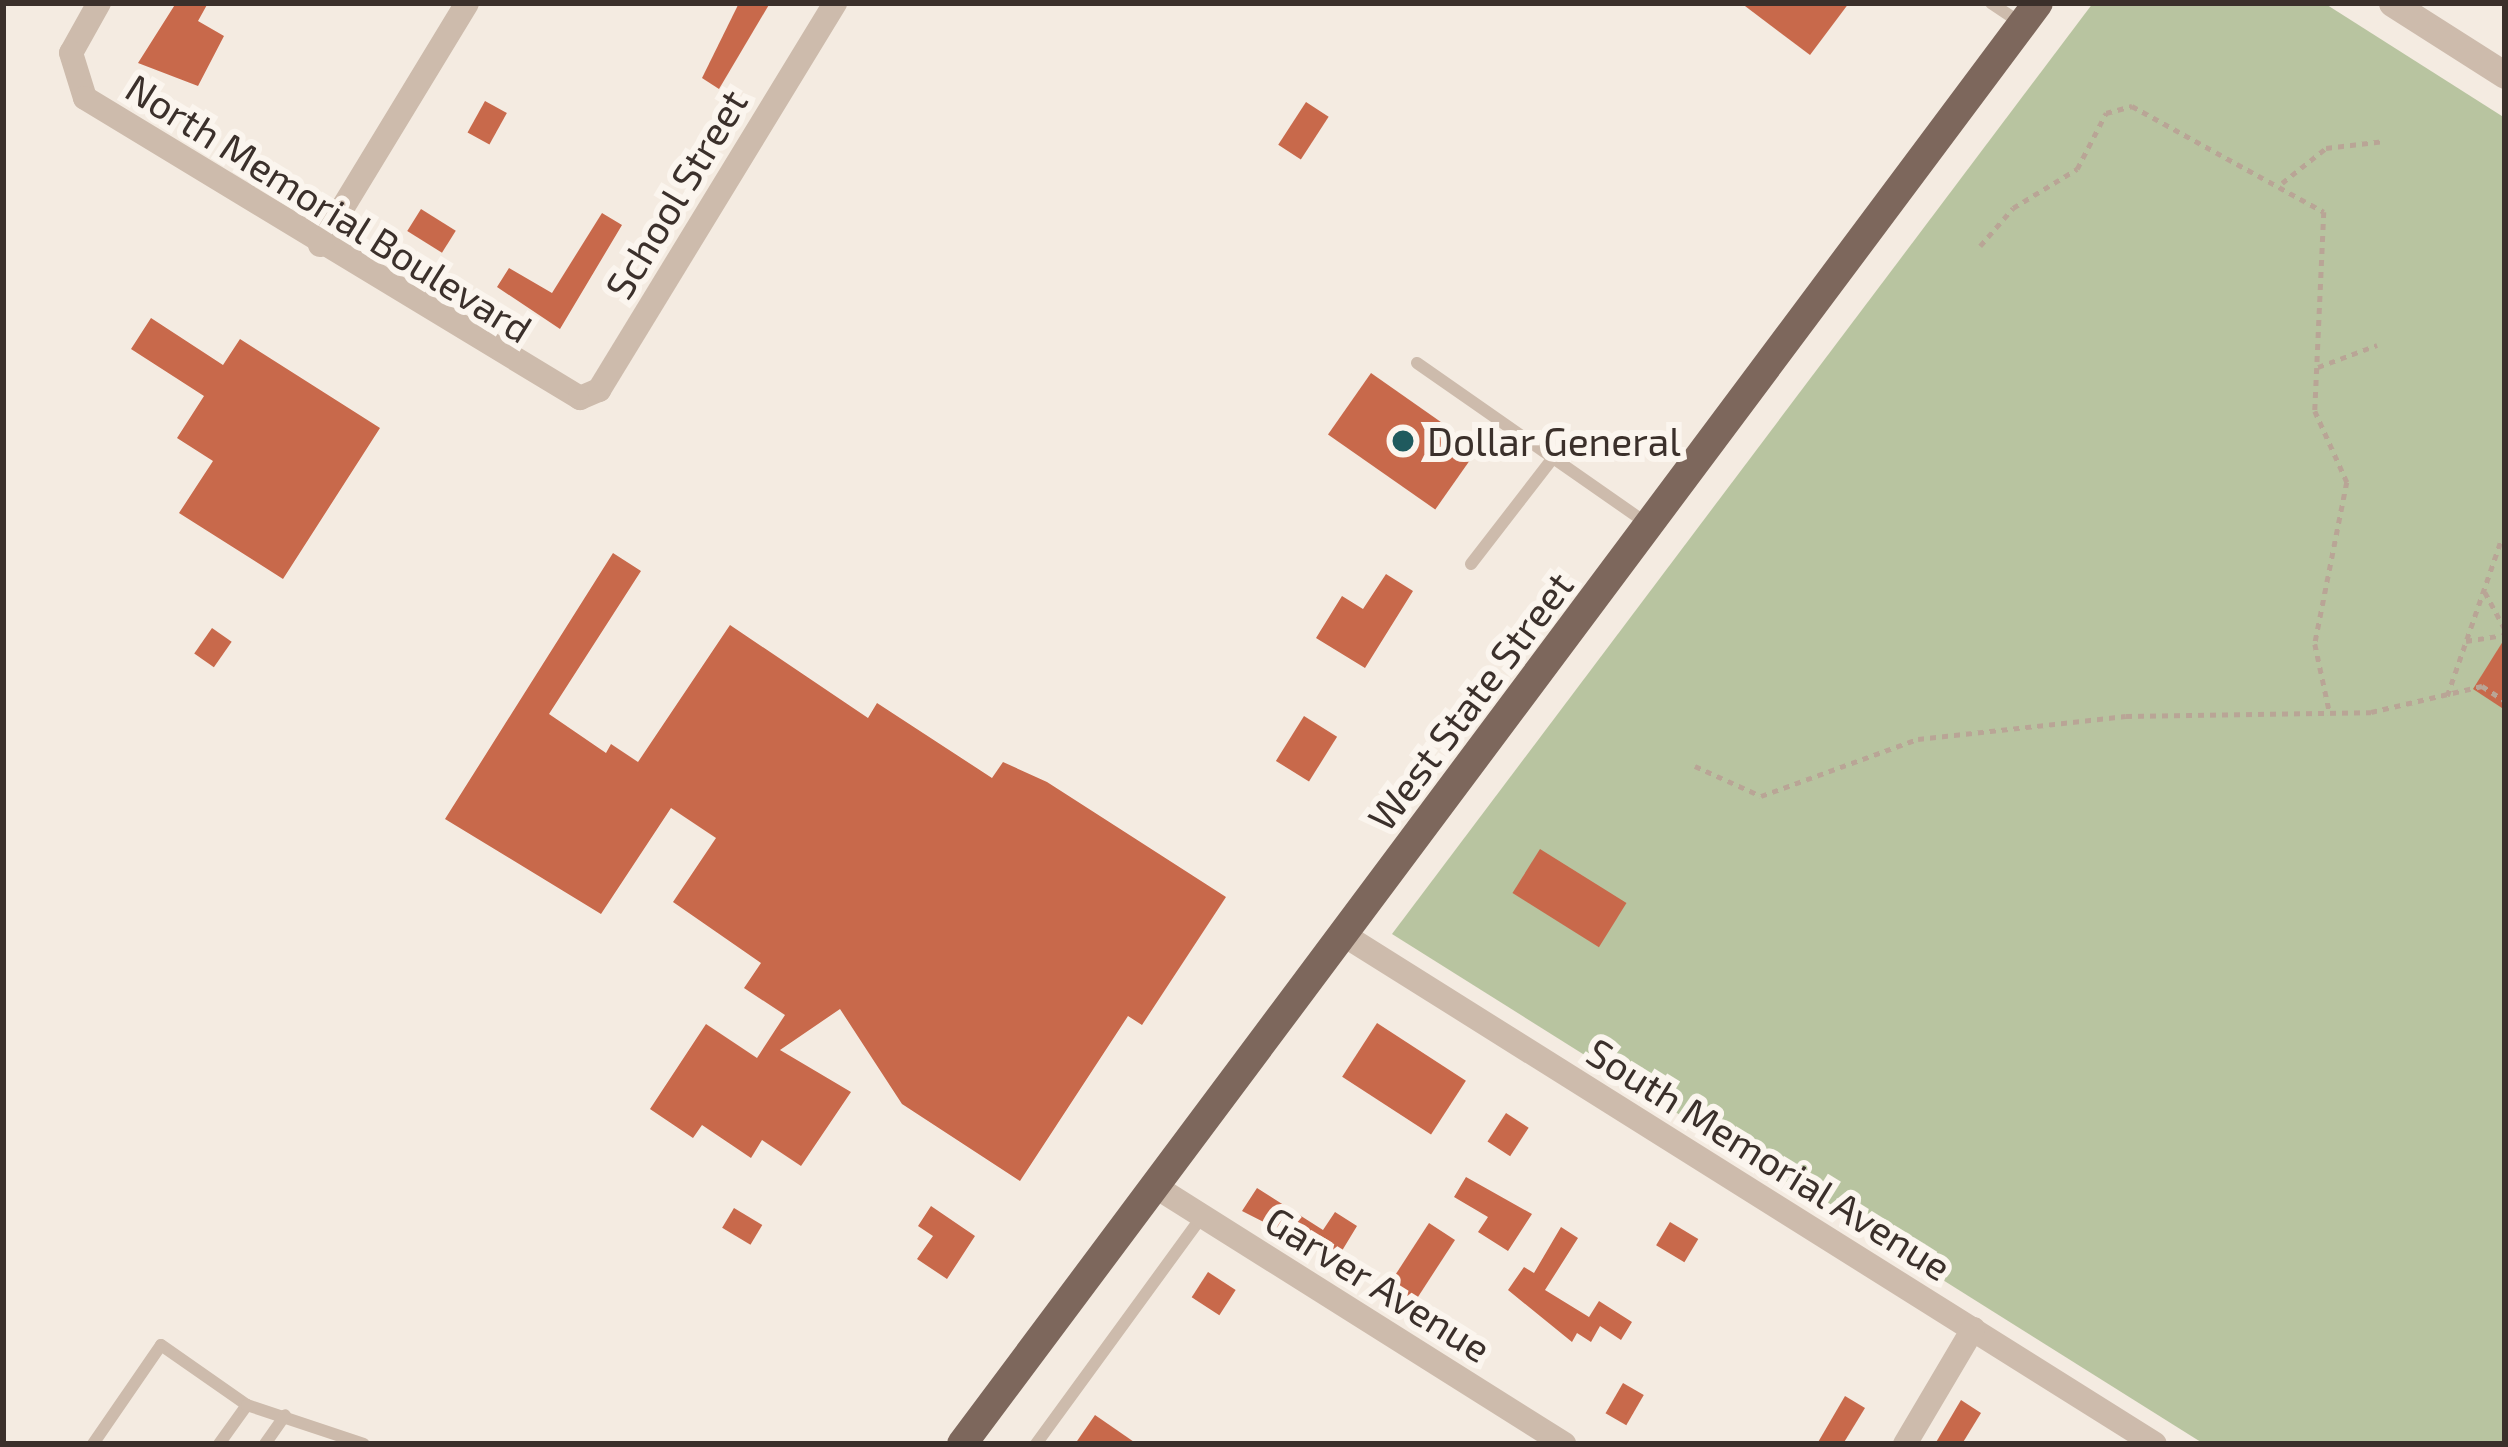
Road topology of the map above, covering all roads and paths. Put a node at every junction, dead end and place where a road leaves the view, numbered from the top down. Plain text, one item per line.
1 (99, 3) edge
2 (467, 3) edge
3 (835, 3) edge
4 (1991, 3) edge
5 (2392, 3) edge
6 (2025, 10) edge
7 (2505, 75) edge
8 (2385, 141) dead end
9 (2282, 183) junction
10 (320, 244) junction
11 (1980, 246) dead end
12 (2377, 345) dead end
13 (1417, 363) dead end
14 (2318, 368) junction
15 (562, 396) joint
16 (1553, 458) junction
17 (1649, 525) junction
18 (2502, 537) edge
19 (1471, 564) dead end
20 (2484, 590) junction
21 (2505, 632) edge
22 (2466, 641) junction
23 (2446, 700) junction
24 (2505, 701) edge
25 (2330, 713) junction
26 (1695, 766) dead end
27 (1344, 935) junction
28 (1153, 1185) junction
29 (1202, 1216) junction
30 (1973, 1329) junction
31 (247, 1406) junction
32 (285, 1415) junction
33 (93, 1444) edge
34 (218, 1444) edge
35 (265, 1444) edge
36 (364, 1444) edge
37 (962, 1444) edge
38 (1036, 1444) edge
39 (1564, 1444) edge
40 (1905, 1444) edge
41 (2155, 1444) edge

1 - 10 street, North Memorial Boulevard
2 - 10 street
3 - 15 street, School Street
4 - 6 lane
5 - 7 street
6 - 17 main road, West State Street
8 - 9 path
9 - 11 path
9 - 14 path
10 - 15 street, North Memorial Boulevard
12 - 14 path
13 - 16 lane
14 - 25 path
16 - 17 lane
16 - 19 lane
17 - 27 main road, West State Street
18 - 20 path
20 - 21 path
20 - 22 path
21 - 22 path
22 - 23 path
23 - 24 path
23 - 25 path
25 - 26 path
27 - 28 main road, West State Street
27 - 30 street, South Memorial Avenue
28 - 29 street, Garver Avenue
28 - 37 main road, West State Street
29 - 38 lane
29 - 39 street, Garver Avenue
30 - 40 street
30 - 41 street, South Memorial Avenue
31 - 32 lane
31 - 33 lane
31 - 34 lane
32 - 35 lane
32 - 36 lane

